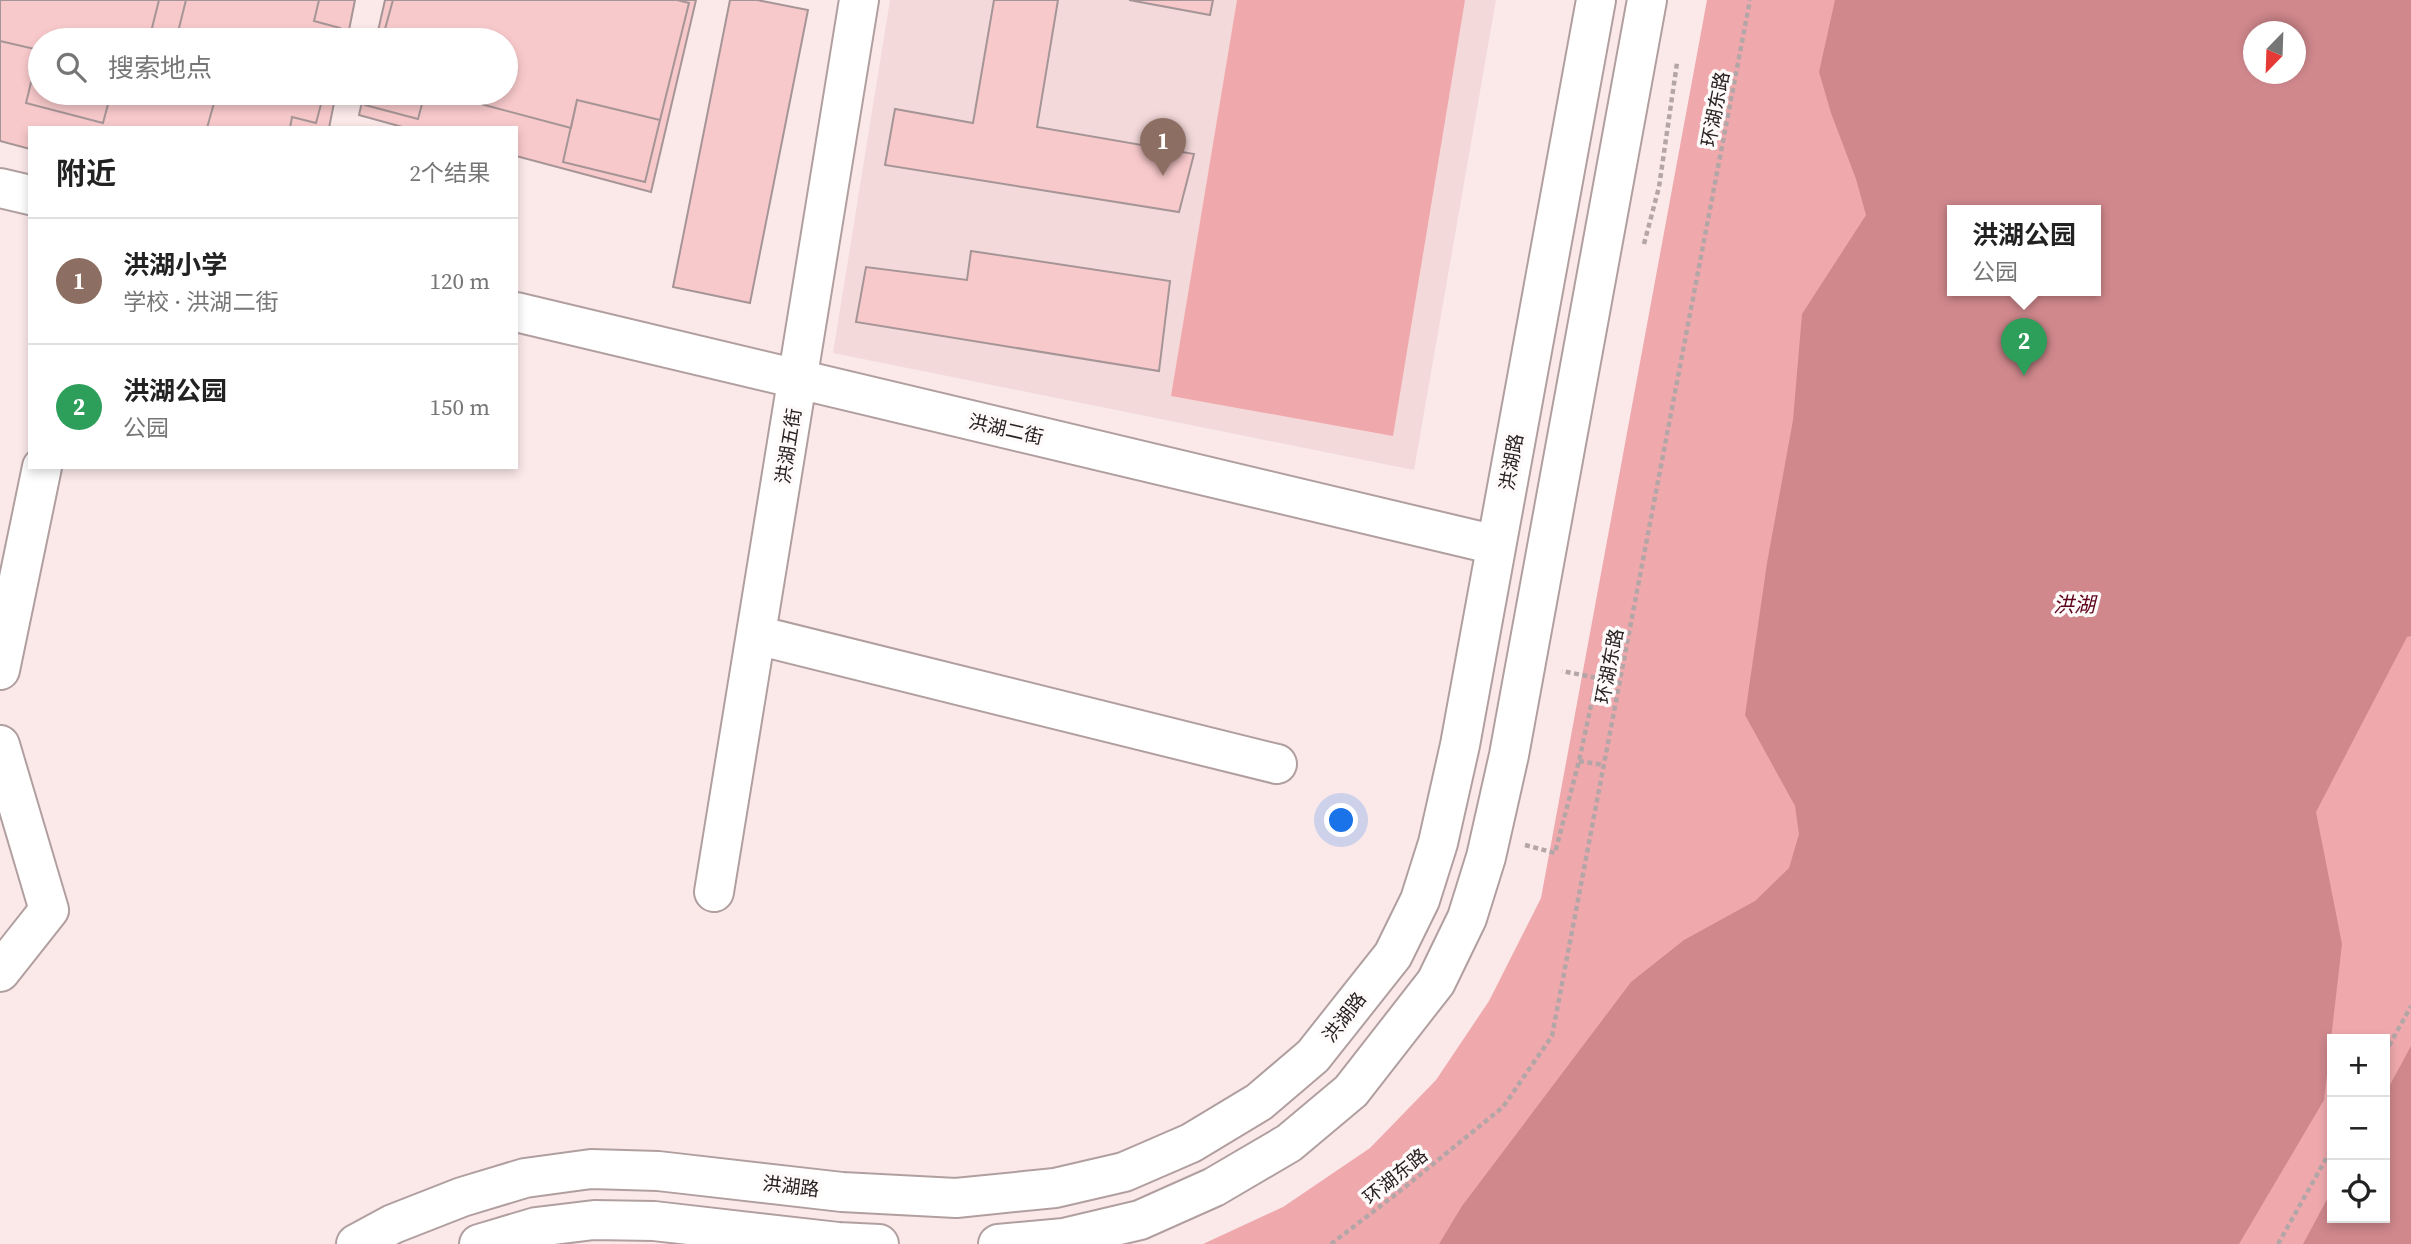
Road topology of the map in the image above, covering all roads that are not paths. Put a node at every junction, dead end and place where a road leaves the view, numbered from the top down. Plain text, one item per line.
1 (859, 0) edge
2 (1596, 0) edge
3 (1647, 0) edge
4 (0, 188) edge
5 (28, 195) edge
6 (518, 312) edge
7 (799, 380) junction
8 (42, 469) edge
9 (1496, 545) junction
10 (756, 635) junction
11 (0, 670) edge
12 (0, 746) edge
13 (1277, 764) dead end
14 (714, 891) dead end
15 (0, 972) edge
16 (356, 1244) edge
17 (479, 1244) edge
18 (879, 1244) edge
19 (998, 1244) edge

1 - 7 street, 洪湖五街
2 - 9 street, 洪湖路
3 - 19 street
4 - 5 street
6 - 7 street, 洪湖二街
7 - 9 street, 洪湖二街
7 - 10 street, 洪湖五街
8 - 11 street
9 - 16 street, 洪湖路
10 - 13 street
10 - 14 street, 洪湖五街
12 - 15 street
17 - 18 street

